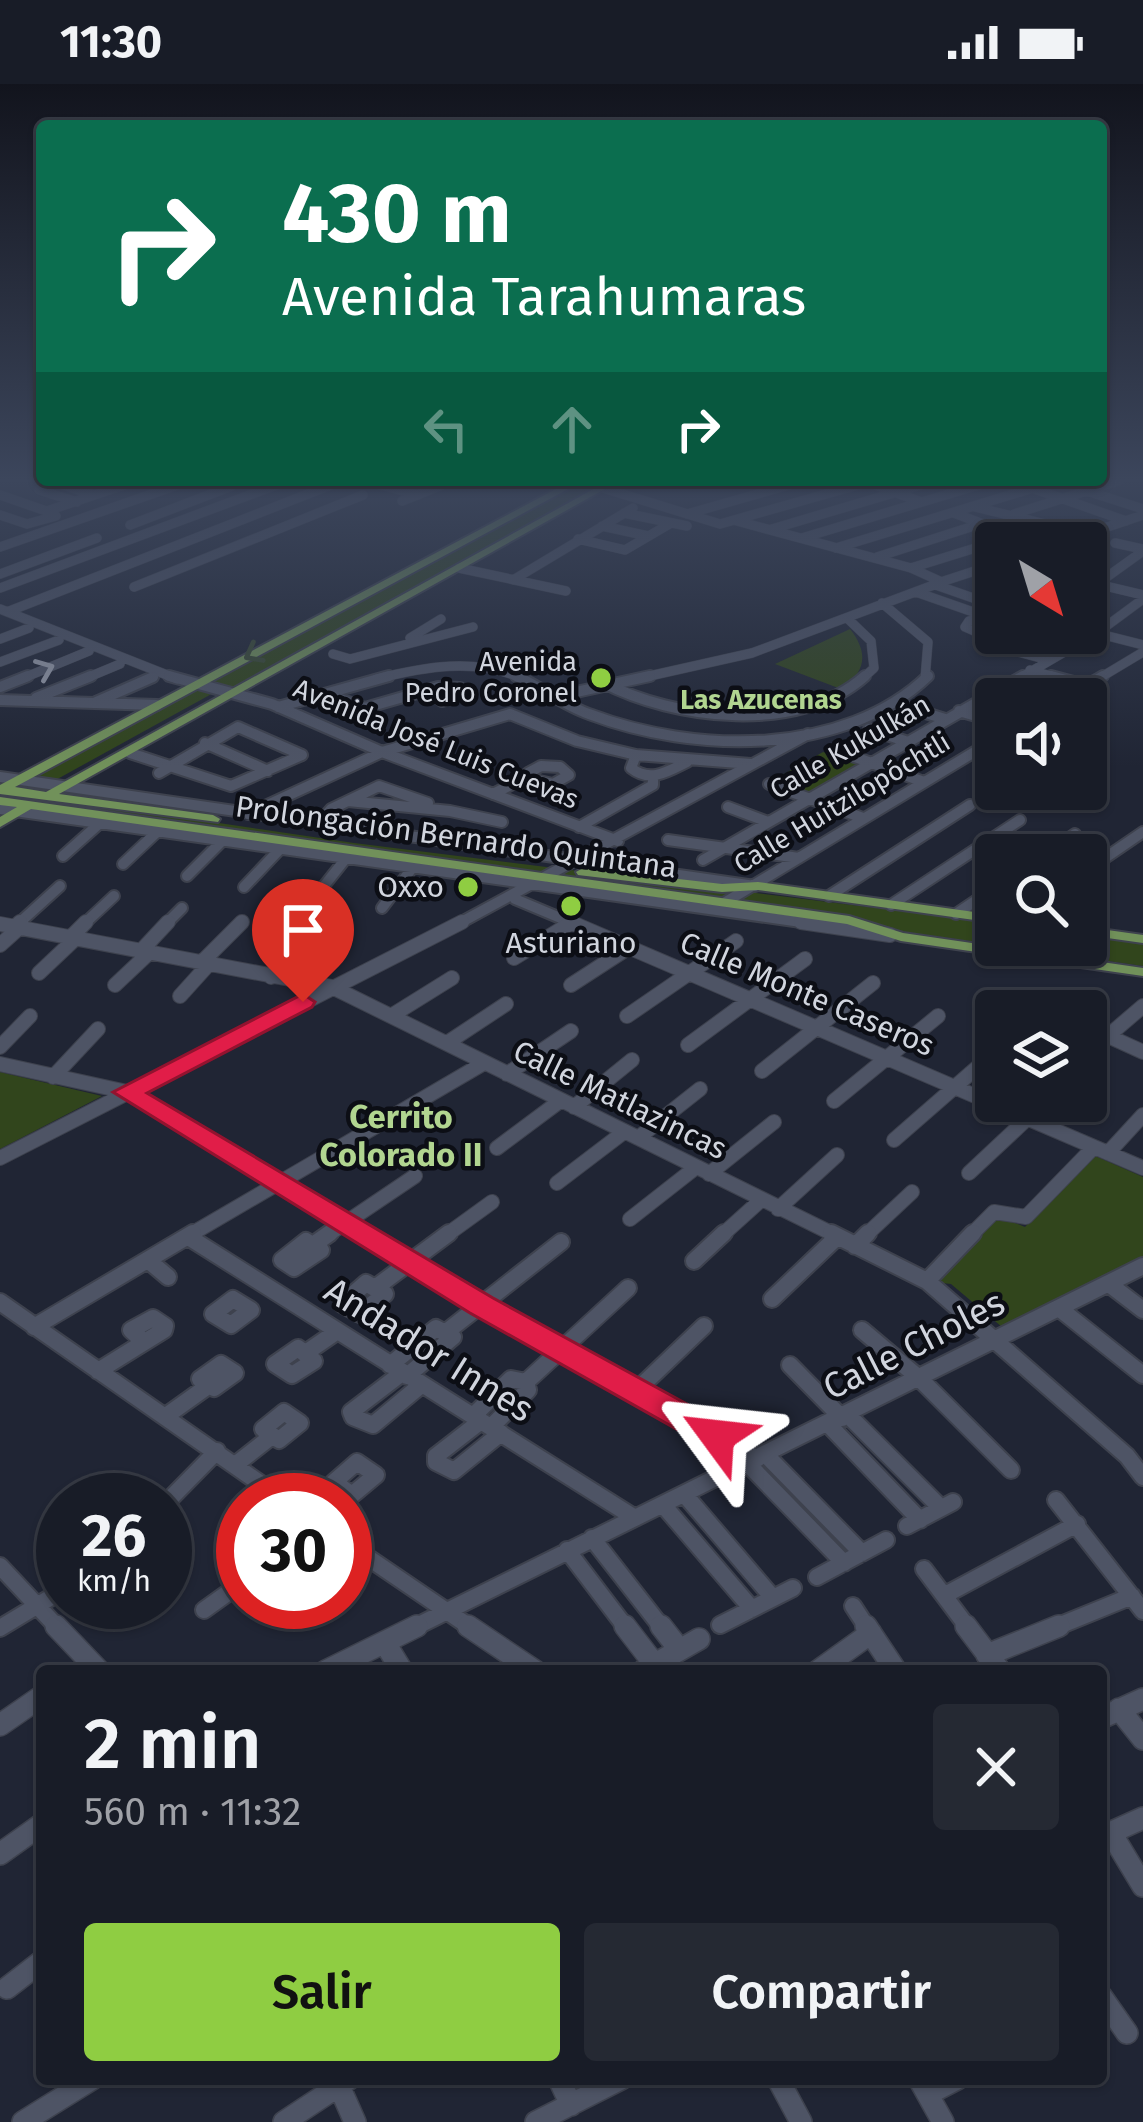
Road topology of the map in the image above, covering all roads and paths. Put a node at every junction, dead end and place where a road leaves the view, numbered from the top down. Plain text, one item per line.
1 (4, 576) edge
2 (33, 576) edge
3 (96, 576) edge
4 (158, 576) edge
5 (401, 576) edge
6 (444, 576) edge
7 (495, 576) edge
8 (519, 576) edge
9 (926, 576) edge
10 (960, 576) edge
11 (513, 580) junction
12 (17, 582) junction
13 (940, 583) junction
14 (134, 586) dead end
15 (1107, 587) edge
16 (0, 588) edge
17 (566, 591) dead end
18 (916, 592) junction
19 (975, 597) edge
20 (1143, 597) edge
21 (879, 606) junction
22 (2, 612) edge
23 (975, 614) edge
24 (847, 618) junction
25 (1107, 621) edge
26 (29, 628) junction
27 (1107, 637) edge
28 (0, 639) edge
29 (59, 640) junction
30 (394, 647) junction
31 (1143, 649) edge
32 (312, 650) junction
33 (89, 652) junction
34 (1026, 654) edge
35 (1059, 654) edge
36 (1048, 660) junction
37 (0, 662) edge
38 (120, 664) junction
39 (1030, 670) junction
40 (153, 676) junction
41 (1059, 678) edge
42 (1096, 678) edge
43 (602, 682) junction
44 (0, 687) edge
45 (189, 687) junction
46 (236, 690) junction
47 (428, 692) dead end
48 (322, 693) junction
49 (557, 695) junction
50 (905, 698) junction
51 (211, 699) junction
52 (0, 700) edge
53 (28, 701) junction
54 (91, 704) junction
55 (158, 705) junction
56 (274, 705) junction
57 (959, 711) junction
58 (142, 713) junction
59 (975, 716) edge
60 (945, 719) junction
61 (869, 729) dead end
62 (809, 732) junction
63 (905, 741) junction
64 (206, 743) junction
65 (124, 751) junction
66 (382, 752) junction
67 (841, 752) dead end
68 (975, 752) edge
69 (636, 755) junction
70 (687, 762) junction
71 (869, 762) junction
72 (169, 764) junction
73 (756, 765) junction
74 (268, 772) junction
75 (528, 776) dead end
76 (653, 777) junction
77 (21, 779) junction
78 (924, 782) junction
79 (769, 784) dead end
80 (56, 789) junction
81 (0, 793) edge
82 (493, 794) junction
83 (809, 798) junction
84 (970, 805) dead end
85 (728, 807) dead end
86 (26, 808) junction
87 (238, 818) junction
88 (863, 818) junction
89 (1020, 820) dead end
90 (502, 822) dead end
91 (768, 822) junction
92 (0, 823) edge
93 (100, 823) junction
94 (317, 825) junction
95 (579, 827) junction
96 (158, 831) junction
97 (1143, 832) edge
98 (223, 840) junction
99 (668, 840) dead end
100 (618, 841) junction
101 (281, 848) junction
102 (724, 848) junction
103 (63, 856) dead end
104 (346, 857) junction
105 (1107, 857) edge
106 (799, 858) junction
107 (703, 860) dead end
108 (123, 864) dead end
109 (575, 866) junction
110 (413, 867) junction
111 (187, 876) dead end
112 (545, 882) junction
113 (60, 886) dead end
114 (752, 886) junction
115 (244, 887) dead end
116 (114, 896) dead end
117 (316, 896) dead end
118 (829, 896) junction
119 (515, 899) junction
120 (975, 901) edge
121 (891, 905) junction
122 (719, 906) junction
123 (182, 908) dead end
124 (382, 908) dead end
125 (956, 914) junction
126 (975, 916) edge
127 (242, 922) dead end
128 (571, 923) junction
129 (11, 926) edge
130 (1107, 934) edge
131 (310, 935) dead end
132 (73, 939) junction
133 (1143, 939) edge
134 (736, 941) dead end
135 (0, 945) edge
136 (628, 948) junction
137 (145, 952) junction
138 (514, 958) dead end
139 (805, 959) dead end
140 (205, 964) junction
141 (1143, 972) edge
142 (39, 973) dead end
143 (692, 974) junction
144 (271, 976) junction
145 (452, 978) dead end
146 (873, 983) dead end
147 (116, 985) dead end
148 (571, 985) dead end
149 (332, 987) junction
150 (180, 995) dead end
151 (752, 1000) junction
152 (506, 1004) dead end
153 (1143, 1006) edge
154 (30, 1016) dead end
155 (391, 1016) junction
156 (627, 1016) dead end
157 (938, 1016) dead end
158 (98, 1029) dead end
159 (818, 1029) junction
160 (571, 1030) dead end
161 (447, 1043) junction
162 (688, 1045) dead end
163 (0, 1047) edge
164 (1143, 1052) edge
165 (887, 1059) junction
166 (632, 1060) dead end
167 (484, 1063) junction
168 (0, 1064) edge
169 (975, 1068) edge
170 (763, 1071) dead end
171 (507, 1074) junction
172 (53, 1077) junction
173 (951, 1086) junction
174 (700, 1089) dead end
175 (127, 1092) junction
176 (975, 1097) edge
177 (834, 1101) dead end
178 (567, 1104) junction
179 (1143, 1115) edge
180 (774, 1122) dead end
181 (1023, 1122) edge
182 (1033, 1122) edge
183 (631, 1135) junction
184 (894, 1141) dead end
185 (497, 1148) dead end
186 (1101, 1150) junction
187 (837, 1155) dead end
188 (0, 1158) edge
189 (1143, 1168) edge
190 (702, 1171) junction
191 (969, 1173) dead end
192 (415, 1176) dead end
193 (278, 1180) junction
194 (557, 1184) dead end
195 (912, 1192) dead end
196 (761, 1200) junction
197 (492, 1202) dead end
198 (778, 1209) junction
199 (630, 1219) dead end
200 (348, 1221) junction
201 (190, 1238) junction
202 (836, 1238) junction
203 (561, 1242) dead end
204 (313, 1245) dead end
205 (854, 1246) junction
206 (411, 1259) junction
207 (148, 1261) junction
208 (694, 1261) dead end
209 (1143, 1266) edge
210 (168, 1276) dead end
211 (928, 1281) junction
212 (1108, 1284) junction
213 (267, 1288) junction
214 (375, 1288) dead end
215 (628, 1288) dead end
216 (772, 1299) dead end
217 (0, 1302) edge
218 (244, 1304) dead end
219 (482, 1306) junction
220 (1060, 1309) junction
221 (1143, 1310) edge
222 (704, 1326) dead end
223 (34, 1327) junction
224 (862, 1330) dead end
225 (335, 1332) junction
226 (995, 1341) junction
227 (144, 1342) dead end
228 (564, 1348) junction
229 (307, 1352) dead end
230 (790, 1365) dead end
231 (98, 1372) junction
232 (405, 1375) junction
233 (1143, 1375) edge
234 (920, 1378) junction
235 (208, 1386) dead end
236 (637, 1390) junction
237 (166, 1416) junction
238 (840, 1419) junction
239 (487, 1424) junction
240 (272, 1436) dead end
241 (217, 1451) junction
242 (757, 1459) junction
243 (235, 1465) junction
244 (1012, 1470) dead end
245 (246, 1473) edge
246 (192, 1476) edge
247 (1143, 1477) edge
248 (685, 1495) junction
249 (1057, 1500) dead end
250 (664, 1506) junction
251 (635, 1518) junction
252 (1077, 1523) junction
253 (592, 1538) junction
254 (886, 1540) dead end
255 (567, 1550) junction
256 (862, 1553) junction
257 (372, 1560) edge
258 (844, 1563) junction
259 (0, 1566) edge
260 (924, 1569) dead end
261 (817, 1577) dead end
262 (793, 1588) dead end
263 (946, 1595) junction
264 (773, 1598) junction
265 (36, 1601) edge
266 (216, 1601) edge
267 (1137, 1604) edge
268 (36, 1606) edge
269 (854, 1606) dead end
270 (447, 1609) junction
271 (752, 1609) junction
272 (204, 1610) dead end
273 (720, 1625) dead end
274 (0, 1628) edge
275 (59, 1629) edge
276 (872, 1634) junction
277 (699, 1639) dead end
278 (385, 1643) junction
279 (679, 1649) junction
280 (994, 1663) edge
281 (87, 1665) edge
282 (339, 1665) edge
283 (398, 1665) edge
284 (527, 1665) edge
285 (647, 1665) edge
286 (654, 1665) edge
287 (827, 1665) edge
288 (892, 1665) edge
289 (1143, 1699) edge
290 (36, 1700) edge
291 (1110, 1713) edge
292 (0, 1725) edge
293 (1143, 1739) edge
294 (1143, 1818) edge
295 (36, 1828) edge
296 (1107, 1835) edge
297 (1107, 1836) edge
298 (0, 1854) edge
299 (1143, 1886) edge
300 (36, 1966) edge
301 (7, 1988) dead end
302 (1107, 2007) edge
303 (1127, 2033) dead end
304 (82, 2085) edge
305 (335, 2085) edge
306 (342, 2085) edge
307 (562, 2085) edge
308 (609, 2085) edge
309 (781, 2085) edge
310 (923, 2087) edge
311 (571, 2104) junction
312 (23, 2122) edge
313 (284, 2122) edge
314 (355, 2122) edge
315 (536, 2122) edge
316 (801, 2122) edge
317 (944, 2122) edge

1 - 12 street
2 - 12 street
3 - 22 street
4 - 14 street
5 -> 45 main road
6 - 32 main road
7 - 11 street
8 - 11 street
9 - 13 street
10 - 13 street
11 - 17 street
12 - 16 street
13 - 18 street
13 - 19 street
15 - 20 street
18 - 21 street
18 - 23 street
20 - 25 street, Calle Kukulkán
21 - 24 street
21 - 50 street
22 - 26 street
22 - 45 street
24 - 43 street
24 - 43 street
26 - 28 street
26 - 29 street
27 - 31 street
29 - 33 street
29 - 37 street
30 - 30 street
30 - 32 street
31 - 42 street
32 - 46 main road
33 - 38 street
44 -> 33 street
34 - 36 street
35 - 36 street, Calle Kukulkán
36 - 39 street, Calle Kukulkán
38 - 40 street
38 - 53 street
39 - 41 street
39 - 57 street, Calle Kukulkán
40 - 45 street
40 - 54 street
43 - 49 street
45 - 46 street, Avenida José Luis Cuevas
45 - 51 street
45 - 55 main road
46 - 51 main road
46 - 56 street, Avenida José Luis Cuevas
46 - 65 main road
47 - 48 street
48 - 49 street
48 - 56 street
49 - 62 street
50 - 60 street
50 - 62 street
51 - 65 main road
52 - 53 street
53 - 54 street
54 - 55 street
55 - 58 main road
56 - 66 street, Avenida José Luis Cuevas
57 - 59 street
57 - 60 street, Calle Kukulkán
58 - 65 main road
58 - 77 main road
60 - 63 street, Calle Kukulkán
61 - 63 street
62 - 73 street
63 - 71 street, Calle Kukulkán
64 - 72 street
64 - 74 street
64 - 74 street
65 - 72 street
65 - 80 main road
66 - 69 street
66 - 82 street, Avenida José Luis Cuevas
66 - 87 street
67 - 71 street
68 - 78 street, Calle Huitzilopóchtli
69 - 70 street
69 - 76 street
70 - 73 street
70 - 76 street
71 - 78 street
71 - 83 street, Calle Kukulkán
72 - 74 street
73 - 100 street
75 - 82 street
76 - 95 street
77 - 80 street, Prolongación Bernardo Quintana
77 - 81 main road
78 - 88 street, Calle Huitzilopóchtli
79 - 83 street
80 - 81 main road, Prolongación Bernardo Quintana
80 - 86 main road
80 - 87 main road, Prolongación Bernardo Quintana
80 - 87 street, Prolongación Bernardo Quintana
81 - 86 main road, Prolongación Bernardo Quintana
82 - 95 street, Avenida José Luis Cuevas
83 - 88 street
83 - 91 street, Calle Kukulkán
84 - 118 street
85 - 91 street
86 - 92 main road
86 - 93 street, Prolongación Bernardo Quintana
86 - 112 main road, Prolongación Bernardo Quintana
87 - 94 street, Prolongación Bernardo Quintana
87 - 109 main road, Prolongación Bernardo Quintana
88 - 106 street, Calle Huitzilopóchtli
89 - 121 street
90 - 94 street
91 - 102 street, Calle Kukulkán
93 - 96 street, Prolongación Bernardo Quintana
93 - 103 street
94 - 109 street, Prolongación Bernardo Quintana
95 - 100 street, Avenida José Luis Cuevas
96 - 98 street, Prolongación Bernardo Quintana
96 - 108 street
97 - 105 street
98 - 101 street, Prolongación Bernardo Quintana
98 - 111 street
99 - 102 street
100 - 109 street
101 - 104 street, Prolongación Bernardo Quintana
101 - 115 street
102 - 106 street
102 - 107 street, Calle Kukulkán
104 - 110 street, Prolongación Bernardo Quintana
104 - 117 street
106 - 114 street, Calle Huitzilopóchtli
109 - 112 street
109 - 114 main road, Prolongación Bernardo Quintana
110 - 112 street, Prolongación Bernardo Quintana
110 - 124 street
112 - 119 street
112 - 122 main road, Prolongación Bernardo Quintana
113 - 129 street
114 - 118 main road, Prolongación Bernardo Quintana
114 - 122 street, Calle Huitzilopóchtli
116 - 132 street
118 - 121 main road, Prolongación Bernardo Quintana
119 - 128 street, Calle Monte Caseros
119 - 149 street
120 - 125 street
121 - 125 main road, Prolongación Bernardo Quintana
122 - 141 main road, Prolongación Bernardo Quintana
123 - 137 street
125 - 126 main road, Prolongación Bernardo Quintana
127 - 140 street
128 - 136 street, Calle Monte Caseros
128 - 138 street
129 - 132 street, Calle Matlazincas
129 - 135 street
130 - 133 main road
131 - 144 street
132 - 137 street, Calle Matlazincas
132 - 142 street
134 - 143 street
136 - 143 street, Calle Monte Caseros
136 - 148 street
137 - 140 street, Calle Matlazincas
137 - 147 street
139 - 151 street
140 - 144 street, Calle Matlazincas
140 - 150 street
143 - 151 street, Calle Monte Caseros
143 - 156 street
144 - 149 street, Calle Matlazincas
145 - 155 street
146 - 159 street
149 - 155 street, Calle Matlazincas
149 - 175 street
151 - 159 street, Calle Monte Caseros
151 - 162 street
152 - 161 street
153 - 164 street
154 - 163 street
155 - 161 street, Calle Matlazincas
157 - 165 street
158 - 172 street
159 - 165 street, Calle Monte Caseros
159 - 170 street
160 - 171 street
161 - 167 street, Calle Matlazincas
165 - 173 street, Calle Monte Caseros
165 - 177 street
166 - 178 street
167 - 171 street, Calle Matlazincas
167 - 193 street
168 - 172 street
169 - 173 street
171 - 178 street, Calle Matlazincas
172 - 175 street
173 - 176 street, Calle Monte Caseros
173 - 184 street
174 - 183 street
175 - 188 street
175 - 193 street
178 - 183 street, Calle Matlazincas
178 - 185 street
179 - 186 street
180 - 190 street
181 - 191 street
182 - 186 street, Calle Monte Caseros
183 - 190 street, Calle Matlazincas
183 - 194 street
186 - 189 street, Calle Monte Caseros
186 - 211 street
187 - 198 street
190 - 196 street, Calle Matlazincas
190 - 199 street
192 - 200 street
193 - 200 street
193 - 201 street
195 - 205 street
196 - 198 street, Calle Matlazincas
196 - 208 street
197 - 206 street
198 - 202 street, Calle Matlazincas
200 - 204 street
200 - 206 street
201 - 207 street
201 - 213 street, Andador Innes
202 - 205 street, Calle Matlazincas
202 - 216 street
203 - 219 street
205 - 211 street, Calle Matlazincas
206 - 214 street
206 - 219 street
207 - 210 street
207 - 223 street
209 - 212 street, Calle Choles
211 - 226 street, Calle Matlazincas
212 - 220 street, Calle Choles
212 - 221 street
213 - 218 street
213 - 225 street, Andador Innes
215 - 228 street
217 - 223 street
219 - 228 street
219 - 232 street
220 - 226 street, Calle Choles
220 - 233 street
222 - 236 street
223 - 231 street
224 - 234 street
225 - 229 street
225 - 232 street, Andador Innes
226 - 234 street, Calle Choles
226 - 247 street, Calle Matlazincas
227 - 231 street
228 - 236 street
228 - 239 street
230 - 238 street
231 - 237 street
232 - 239 street, Andador Innes
234 - 238 street, Calle Choles
234 - 244 street
235 - 237 street
236 - 242 street
237 - 241 street
238 - 238 street
238 - 242 street, Calle Choles
239 - 251 street, Andador Innes
240 - 243 street
241 - 243 street
241 - 246 street
242 - 248 street, Calle Choles
242 - 256 street
242 - 258 street
243 - 245 street
248 - 250 street, Calle Choles
248 - 264 street
249 - 252 street
250 - 251 street, Calle Choles
250 - 271 street
251 - 253 street, Calle Choles
252 - 263 street
252 - 267 street
253 - 255 street, Calle Choles
253 - 279 street
254 - 256 street
255 - 270 street, Calle Choles
255 - 285 street
256 - 258 street
257 - 270 street
258 - 261 street
259 - 265 street
260 - 263 street
262 - 264 street
263 - 280 street
264 - 271 street
266 - 272 street
267 - 280 street
268 - 274 street
269 - 276 street
270 - 278 street, Calle Choles
270 - 284 street
271 - 273 street
275 - 281 street
276 - 287 street
276 - 288 street
277 - 279 street
278 - 282 street, Calle Choles
278 - 283 street
279 - 286 street
289 - 291 street
290 - 292 street
291 - 293 street
294 - 296 street
295 - 298 street
297 - 299 street
300 - 301 street
302 - 303 street
304 - 312 street
305 - 313 street
306 - 314 street
307 - 311 street
308 - 311 street
309 - 316 street
310 - 317 street
311 - 315 street

